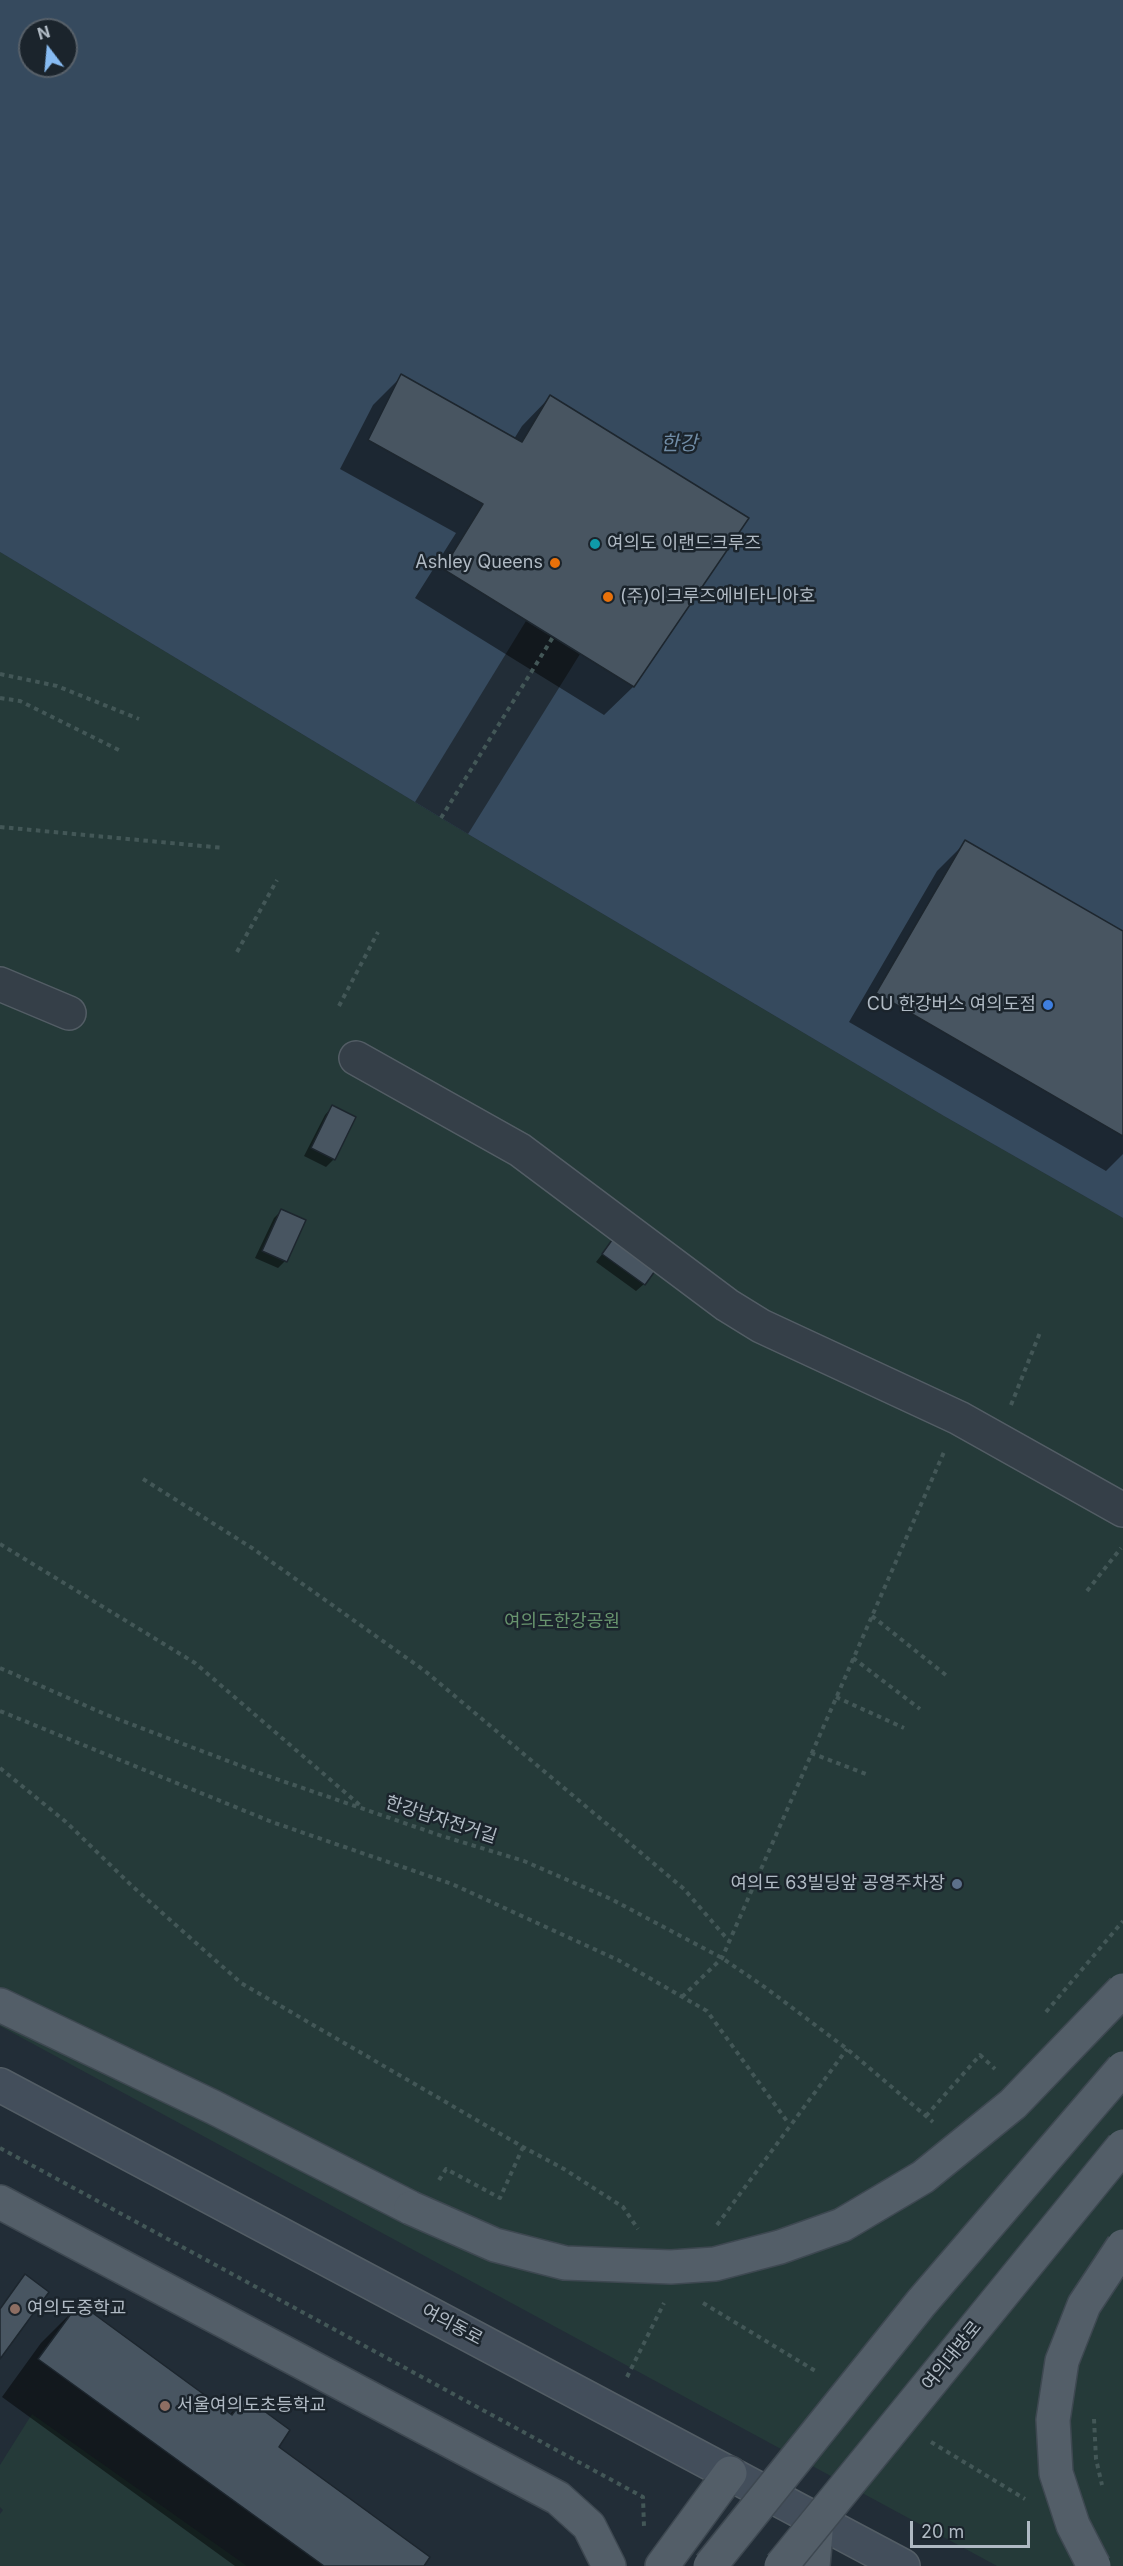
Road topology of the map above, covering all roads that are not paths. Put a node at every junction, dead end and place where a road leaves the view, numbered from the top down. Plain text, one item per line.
1 (0, 984) edge
2 (69, 1014) dead end
3 (356, 1058) dead end
4 (1123, 1510) edge
5 (1123, 1990) edge
6 (0, 2005) edge
7 (1123, 2068) edge
8 (0, 2085) edge
9 (1123, 2146) edge
10 (0, 2202) edge
11 (1123, 2246) edge
12 (730, 2473) junction
13 (817, 2521) junction
14 (609, 2566) edge
15 (662, 2566) edge
16 (710, 2566) edge
17 (781, 2566) edge
18 (813, 2566) edge
19 (903, 2566) edge
20 (1094, 2566) edge

1 - 2 street
3 - 4 street
5 - 6 main road, bridge
7 - 16 main road, bridge
8 - 12 main road, 여의동로
9 - 17 main road, 여의대방로, bridge
10 - 14 main road
11 - 20 main road, bridge
12 - 13 main road, 여의동로
12 - 15 main road
13 - 18 main road
13 - 19 main road, 여의동로

